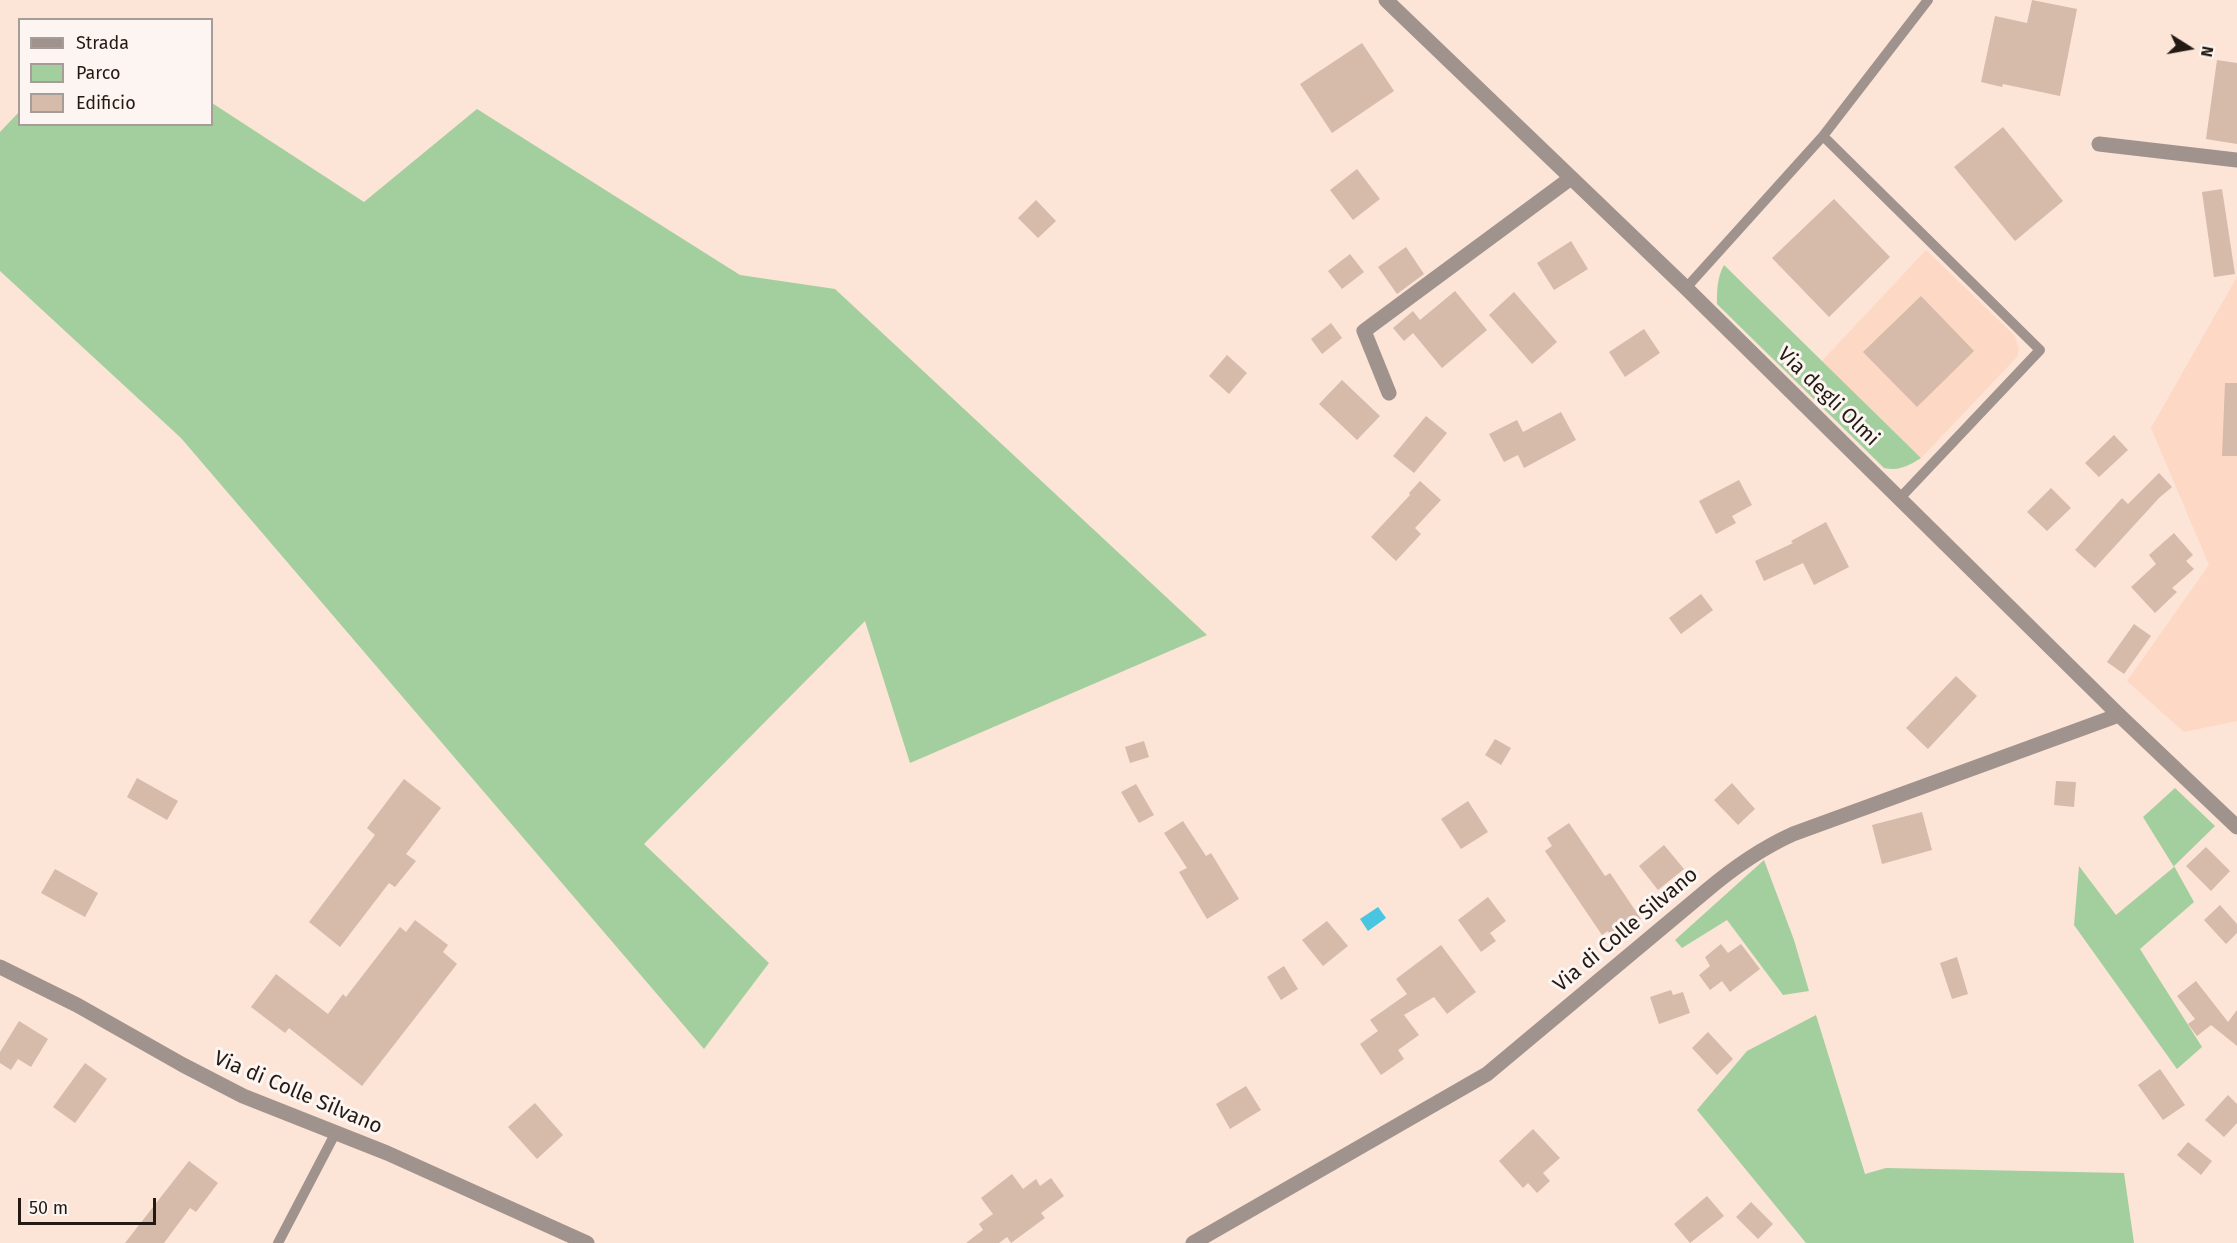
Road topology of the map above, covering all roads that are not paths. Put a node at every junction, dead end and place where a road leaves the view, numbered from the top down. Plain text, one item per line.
1 (1386, 0) edge
2 (1928, 0) edge
3 (1823, 135) junction
4 (2099, 144) dead end
5 (2237, 160) edge
6 (1571, 178) junction
7 (1686, 288) junction
8 (1389, 393) dead end
9 (1900, 498) junction
10 (2119, 715) junction
11 (2237, 827) edge
12 (0, 967) edge
13 (336, 1132) junction
14 (278, 1243) edge
15 (587, 1243) edge
16 (1193, 1243) edge

1 - 6 street, Via degli Olmi
2 - 3 lane
3 - 7 lane
3 - 9 lane
4 - 5 street
6 - 7 street, Via degli Olmi
6 - 8 street
7 - 9 street, Via degli Olmi
9 - 10 street, Via degli Olmi
10 - 11 street, Via degli Olmi
10 - 16 street, Via di Colle Silvano
12 - 13 street, Via di Colle Silvano
13 - 14 lane
13 - 15 street, Via di Colle Silvano

